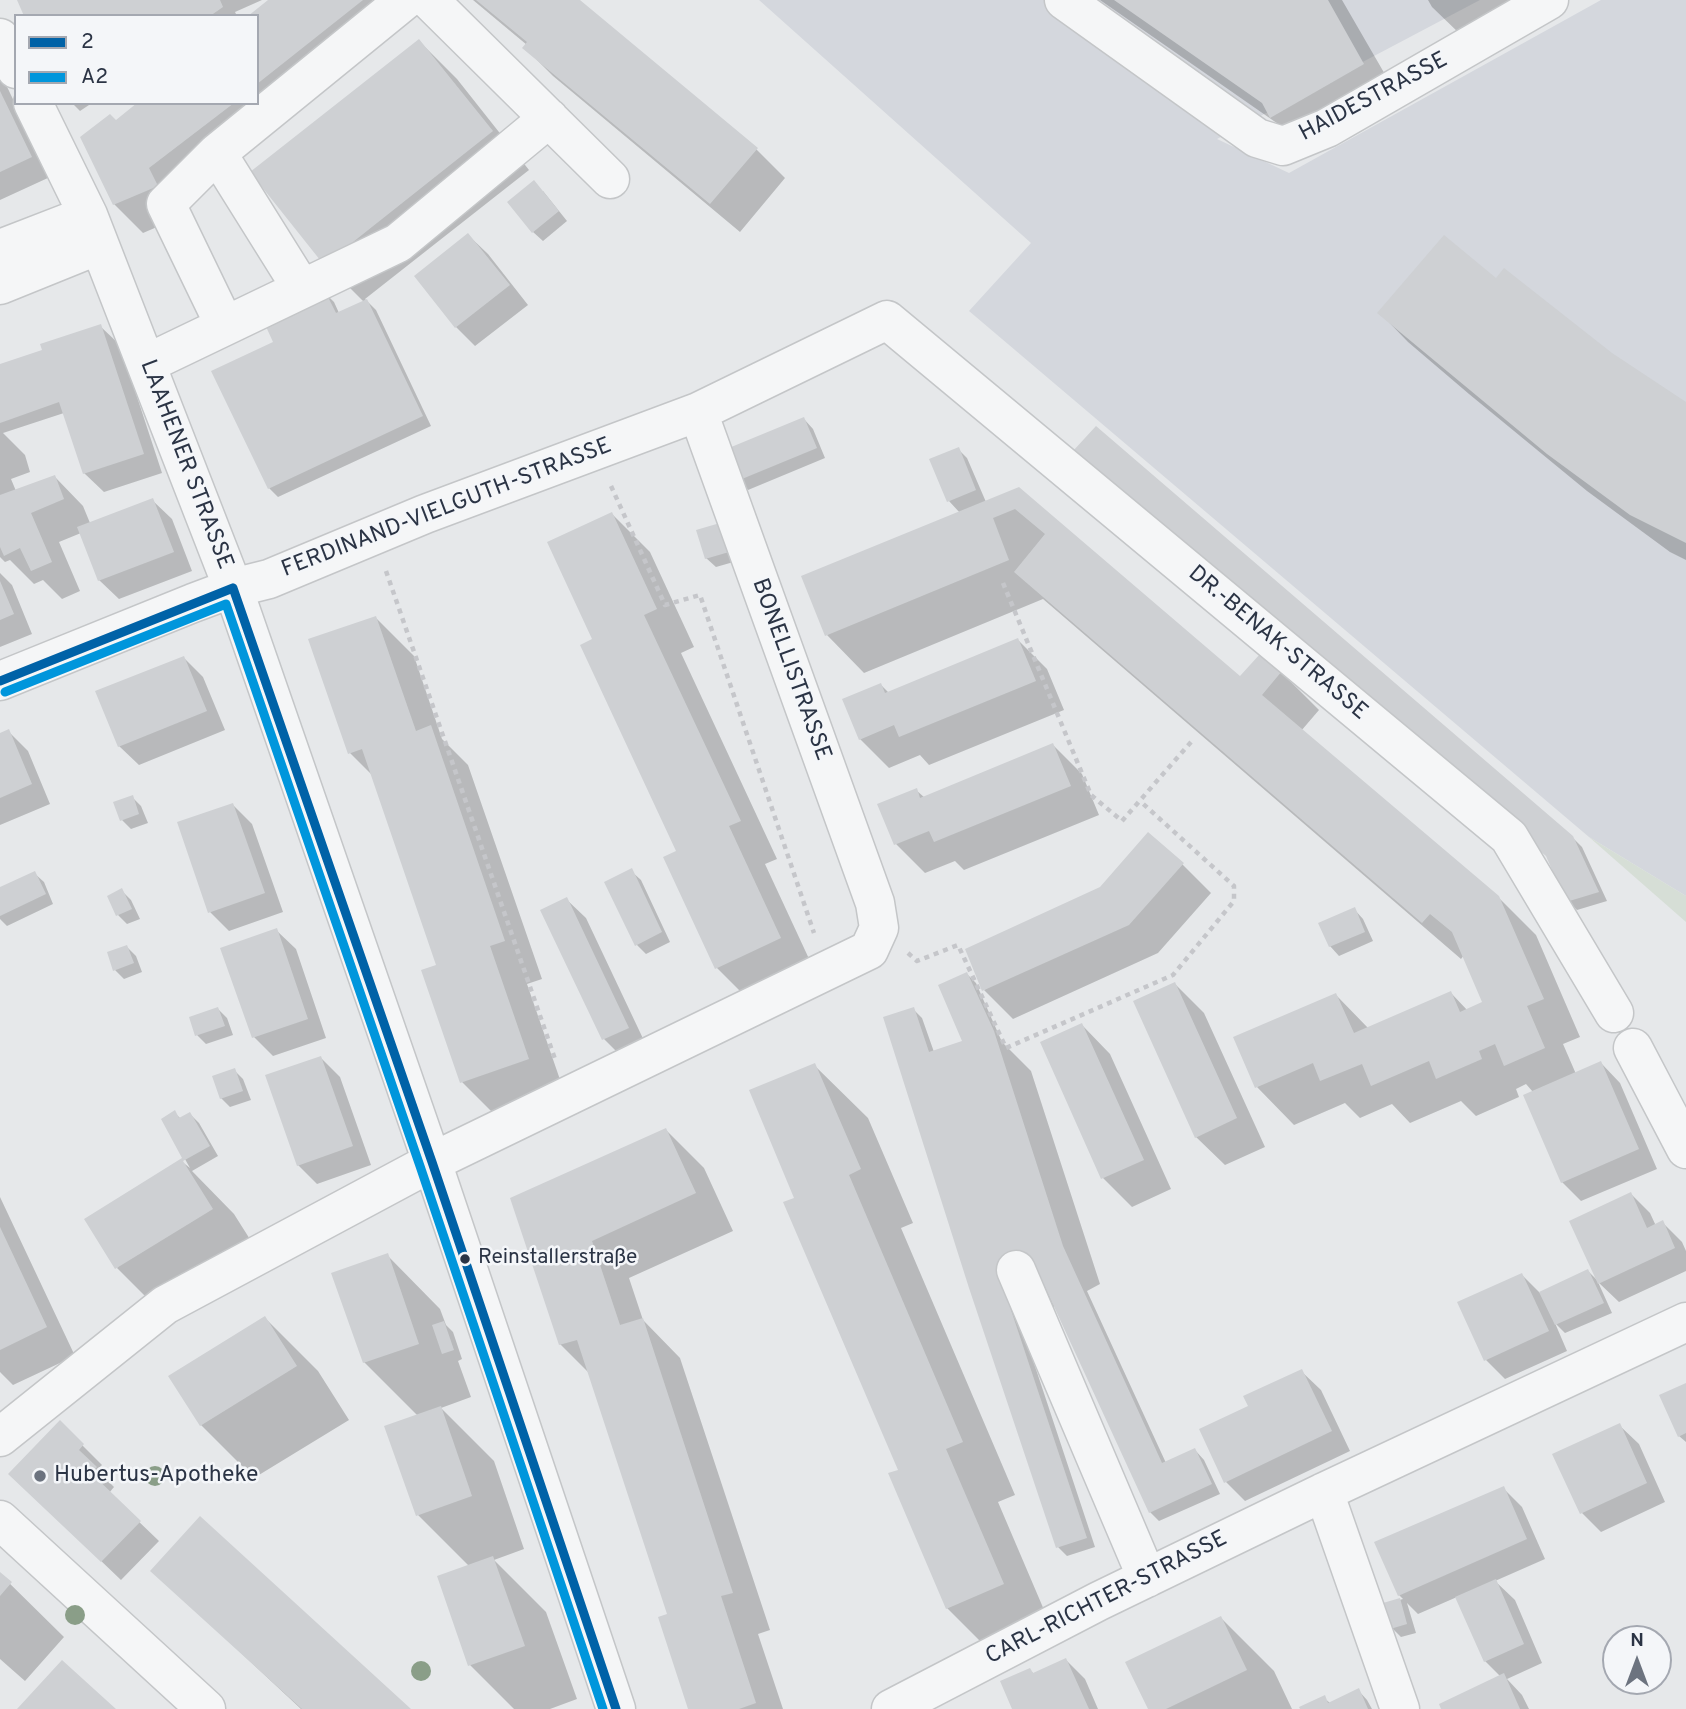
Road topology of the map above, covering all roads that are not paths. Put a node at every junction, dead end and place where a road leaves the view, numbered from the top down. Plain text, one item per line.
1 (405, 0) edge
2 (429, 0) edge
3 (1064, 0) edge
4 (1549, 0) edge
5 (0, 38) edge
6 (14, 65) edge
7 (34, 105) edge
8 (550, 118) junction
9 (217, 153) junction
10 (610, 179) dead end
11 (93, 230) junction
12 (0, 249) edge
13 (0, 285) edge
14 (302, 289) junction
15 (887, 320) joint
16 (225, 326) junction
17 (146, 364) junction
18 (698, 412) junction
19 (233, 588) junction
20 (0, 681) edge
21 (1614, 1013) dead end
22 (1633, 1048) dead end
23 (1686, 1149) edge
24 (432, 1161) junction
25 (1016, 1270) dead end
26 (1686, 1322) edge
27 (0, 1437) edge
28 (1324, 1492) junction
29 (0, 1520) edge
30 (1147, 1578) junction
31 (206, 1709) edge
32 (616, 1709) edge
33 (891, 1709) edge
34 (1400, 1709) edge

1 - 9 street
2 - 8 street
3 - 4 street, HAIDESTRASSE
5 - 6 street
7 - 11 street, LAAHENER STRASSE
8 - 10 street
8 - 14 street
9 - 14 street
9 - 16 street
11 - 12 street
11 - 13 street
11 - 17 street, LAAHENER STRASSE
14 - 16 street
15 - 18 street, FERDINAND-VIELGUTH-STRASSE
15 - 21 street, DR.-BENAK-STRASSE
16 - 17 street
17 - 19 street, LAAHENER STRASSE
18 - 19 street, FERDINAND-VIELGUTH-STRASSE
18 - 24 street, BONELLISTRASSE
19 - 20 street, FERDINAND-VIELGUTH-STRASSE
19 - 24 street, LAAHENER STRASSE
22 - 23 street
24 - 27 street
24 - 32 street, LAAHENER STRASSE
25 - 30 street
26 - 28 street, CARL-RICHTER-STRASSE
28 - 30 street, CARL-RICHTER-STRASSE
28 - 34 street
29 - 31 street
30 - 33 street, CARL-RICHTER-STRASSE

